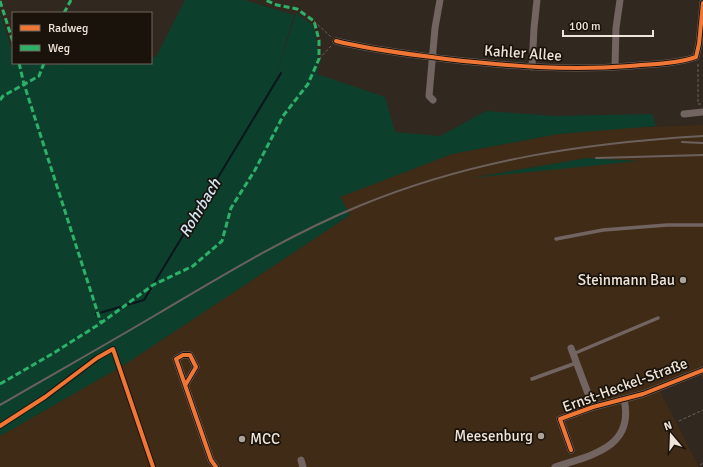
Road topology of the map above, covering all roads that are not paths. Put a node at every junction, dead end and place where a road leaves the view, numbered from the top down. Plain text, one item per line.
1 (440, 0) edge
2 (537, 0) edge
3 (620, 0) edge
4 (703, 3) edge
5 (336, 41) road end
6 (432, 57) junction
7 (532, 67) junction
8 (615, 67) junction
9 (433, 100) dead end
10 (703, 112) edge
11 (684, 114) dead end
12 (703, 225) edge
13 (556, 239) dead end
14 (658, 318) dead end
15 (572, 351) joint
16 (576, 363) junction
17 (703, 370) edge
18 (532, 379) dead end
19 (186, 384) dead end
20 (624, 399) junction
21 (593, 407) junction
22 (571, 450) dead end
23 (216, 467) edge
24 (555, 467) edge

1 - 6 street
2 - 7 street
3 - 8 street
4 - 8 street, Kahler Allee
5 - 6 street, Kahler Allee
6 - 7 street, Kahler Allee
6 - 9 street
7 - 8 street, Kahler Allee
10 - 11 street
12 - 13 lane
14 - 15 lane
15 - 16 street
16 - 18 lane
16 - 21 street
17 - 20 street, Ernst-Heckel-Straße
19 - 23 street
20 - 21 street, Ernst-Heckel-Straße
20 - 24 street
21 - 22 street, Ernst-Heckel-Straße

